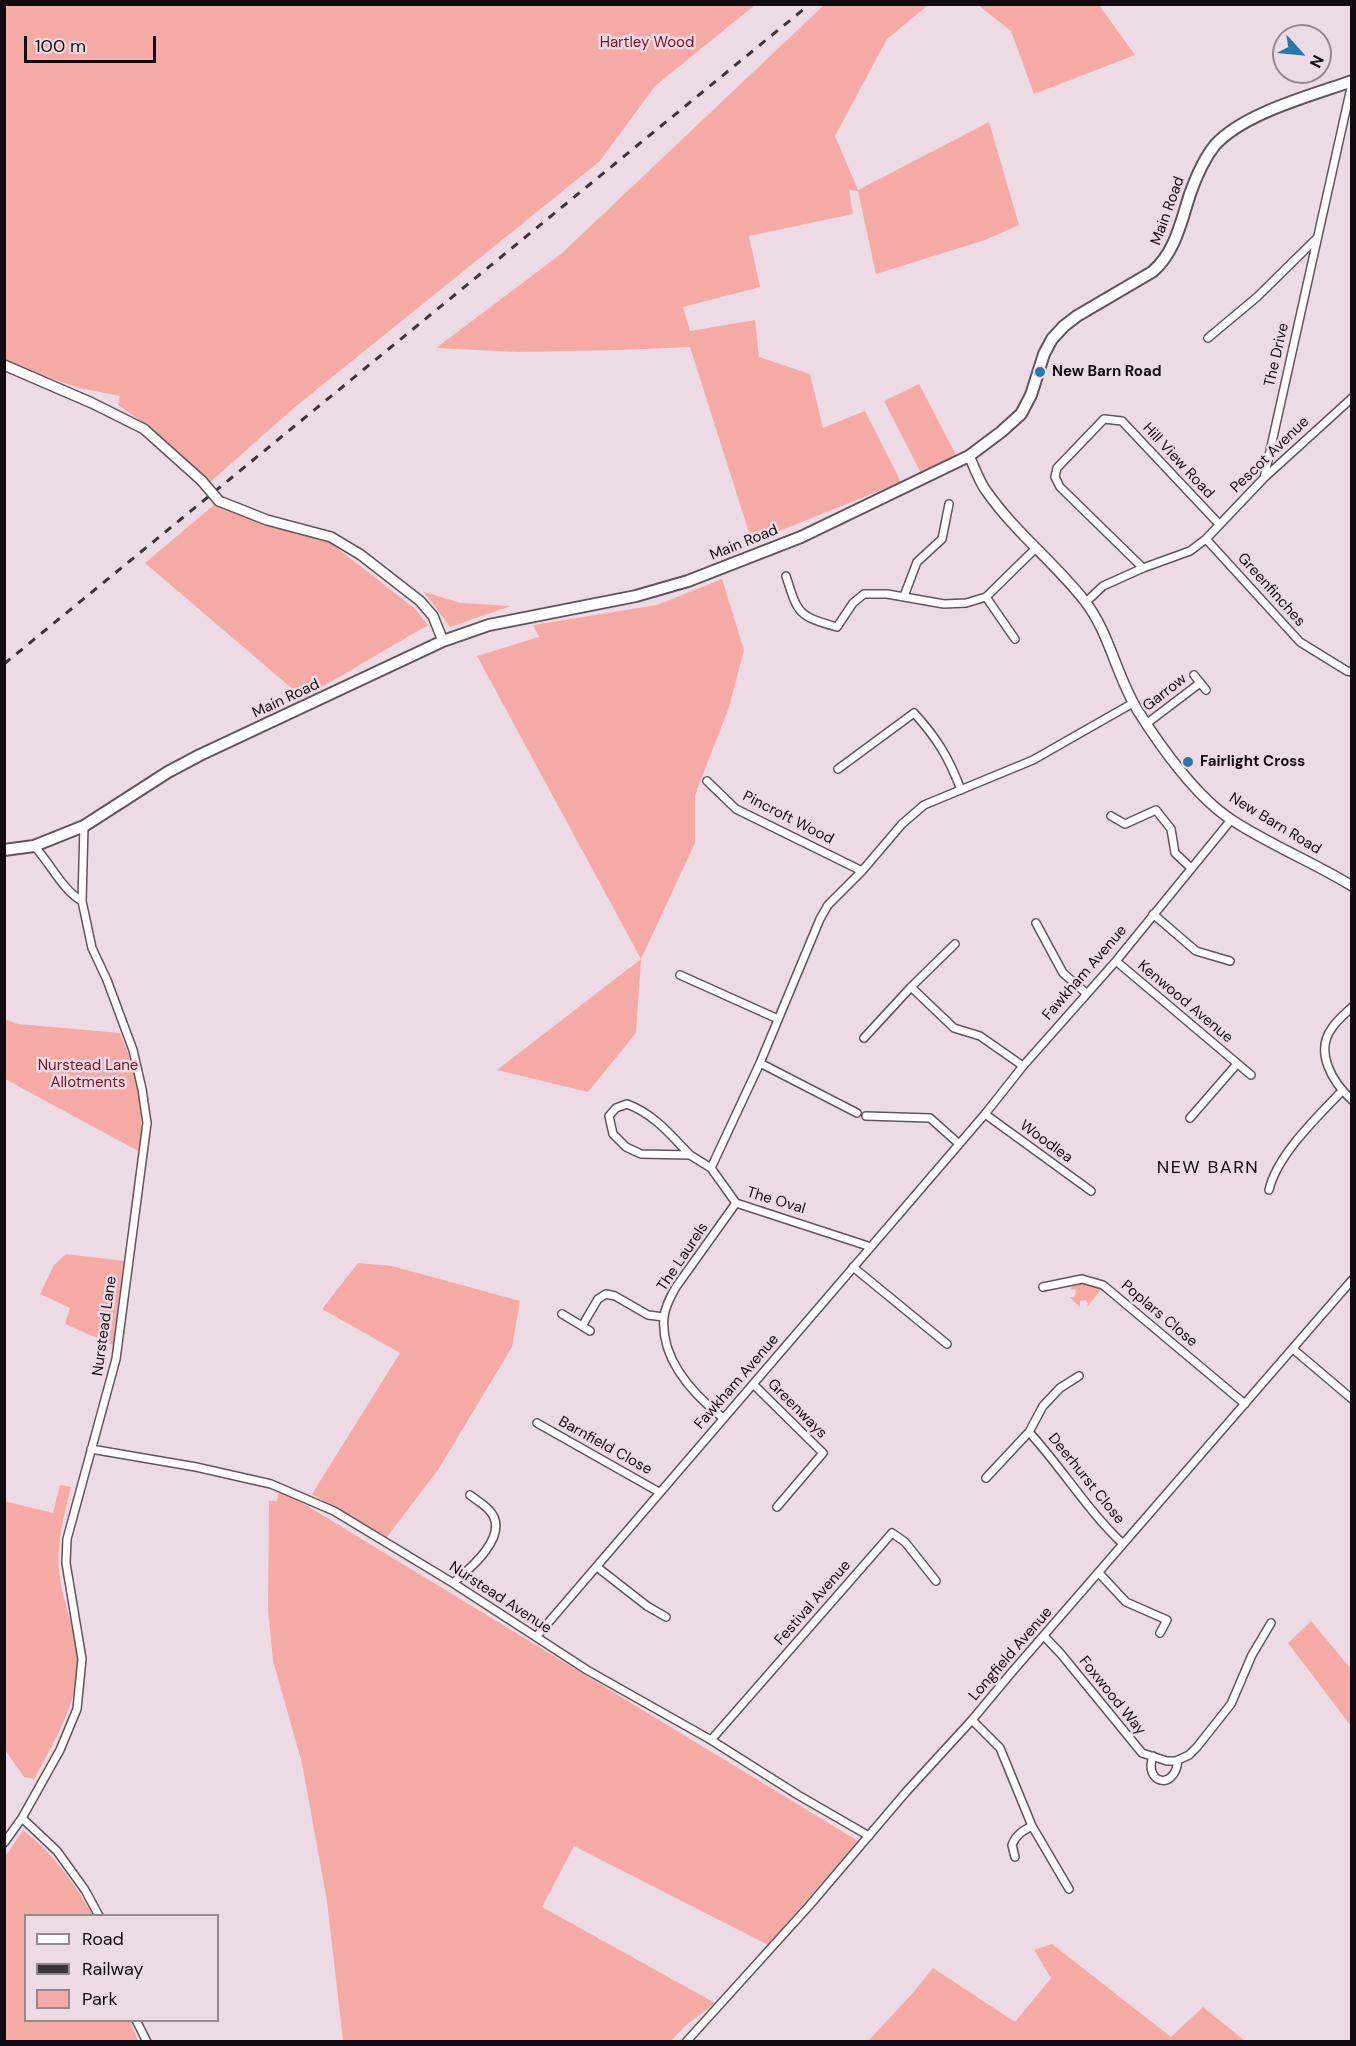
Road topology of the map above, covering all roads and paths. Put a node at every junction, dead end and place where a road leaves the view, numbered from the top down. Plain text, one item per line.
1 (1352, 82) edge
2 (1317, 238) junction
3 (1208, 338) dead end
4 (4, 365) edge
5 (1352, 398) edge
6 (969, 456) junction
7 (1264, 478) junction
8 (949, 504) dead end
9 (1219, 524) junction
10 (1206, 539) junction
11 (1035, 549) junction
12 (1143, 568) junction
13 (786, 576) dead end
14 (904, 596) junction
15 (986, 597) junction
16 (1086, 602) junction
17 (1015, 639) dead end
18 (443, 641) junction
19 (1352, 672) edge
20 (1194, 675) dead end
21 (1200, 683) junction
22 (1206, 690) dead end
23 (1133, 704) junction
24 (1146, 724) junction
25 (838, 770) dead end
26 (707, 781) dead end
27 (961, 790) junction
28 (1111, 816) dead end
29 (1231, 820) junction
30 (84, 826) junction
31 (34, 846) junction
32 (4, 850) edge
33 (1191, 868) junction
34 (862, 871) junction
35 (1352, 886) edge
36 (82, 901) junction
37 (1153, 914) junction
38 (1036, 923) dead end
39 (955, 944) dead end
40 (1116, 961) junction
41 (1230, 962) dead end
42 (681, 975) dead end
43 (911, 987) junction
44 (1086, 993) junction
45 (1352, 1007) edge
46 (778, 1018) junction
47 (864, 1038) dead end
48 (759, 1063) junction
49 (1237, 1064) junction
50 (1023, 1066) junction
51 (1251, 1075) dead end
52 (1342, 1091) junction
53 (1352, 1100) edge
54 (857, 1113) dead end
55 (985, 1114) junction
56 (866, 1116) dead end
57 (1191, 1118) dead end
58 (958, 1143) junction
59 (690, 1155) junction
60 (711, 1168) junction
61 (1269, 1190) dead end
62 (1091, 1191) dead end
63 (736, 1203) junction
64 (872, 1247) junction
65 (853, 1267) junction
66 (1352, 1280) edge
67 (1043, 1287) dead end
68 (562, 1314) dead end
69 (664, 1317) junction
70 (582, 1326) junction
71 (590, 1331) dead end
72 (947, 1344) dead end
73 (1293, 1348) junction
74 (1078, 1376) dead end
75 (754, 1385) junction
76 (1352, 1399) edge
77 (1245, 1404) junction
78 (723, 1418) junction
79 (537, 1423) dead end
80 (1029, 1432) junction
81 (91, 1449) junction
82 (986, 1478) dead end
83 (659, 1492) junction
84 (470, 1495) dead end
85 (777, 1507) dead end
86 (1123, 1544) junction
87 (597, 1567) junction
88 (1099, 1573) junction
89 (936, 1581) dead end
90 (453, 1583) junction
91 (666, 1617) dead end
92 (1271, 1623) dead end
93 (1160, 1633) dead end
94 (1044, 1636) junction
95 (536, 1637) junction
96 (972, 1720) junction
97 (711, 1740) junction
98 (1153, 1755) junction
99 (1179, 1760) junction
100 (22, 1818) junction
101 (1032, 1826) junction
102 (869, 1836) junction
103 (4, 1842) edge
104 (1015, 1857) dead end
105 (1069, 1889) dead end
106 (98, 1914) edge
107 (137, 2022) edge
108 (147, 2042) edge
109 (686, 2042) edge

1 - 2 street, The Drive
1 - 6 main road, Main Road
2 - 3 street
2 - 7 street, The Drive
4 - 18 street, bridge
5 - 7 street, Pescot Avenue
6 - 11 street, New Barn Road
6 - 18 main road, Main Road
7 - 9 street, Pescot Avenue
8 - 14 street
9 - 10 street, Pescot Avenue
9 - 12 street, Hill View Road
10 - 12 street, Pescot Avenue
10 - 19 street, Greenfinches
11 - 15 street
11 - 16 street, New Barn Road
12 - 16 street, Pescot Avenue
13 - 14 street
14 - 15 street
15 - 17 street
16 - 23 street, New Barn Road
18 - 30 main road, Main Road
20 - 21 street, Garrow
21 - 22 street, Garrow
21 - 24 street, Garrow
23 - 24 street, New Barn Road
23 - 27 street
24 - 29 street, New Barn Road
25 - 27 street
26 - 34 street, Pincroft Wood
27 - 34 street
28 - 33 street
29 - 33 street, Fawkham Avenue
29 - 35 street, New Barn Road
30 - 31 main road, Main Road
30 - 36 street, Nurstead Lane
31 - 32 main road, Main Road
31 - 36 street
33 - 37 street, Fawkham Avenue
34 - 46 street
36 - 81 street, Nurstead Lane
37 - 40 street, Fawkham Avenue
37 - 41 street
38 - 44 street
39 - 43 street
40 - 44 street, Fawkham Avenue
40 - 49 street, Kenwood Avenue
42 - 46 street
43 - 47 street
43 - 50 street
44 - 50 street, Fawkham Avenue
45 - 52 street
46 - 48 street
48 - 54 street
48 - 60 street
49 - 51 street, Kenwood Avenue
49 - 57 street, Kenwood Avenue
50 - 55 street, Fawkham Avenue
52 - 53 street
52 - 61 street
55 - 58 street, Fawkham Avenue
55 - 62 street, Woodlea
56 - 58 street
58 - 64 street, Fawkham Avenue
59 - 59 street, The Oval
59 - 60 street, The Oval
60 - 63 street, The Oval
63 - 64 street, The Oval
63 - 69 street, The Laurels
64 - 65 street, Fawkham Avenue
65 - 72 street
65 - 75 street, Fawkham Avenue
66 - 73 street, Longfield Avenue
67 - 77 street, Poplars Close
68 - 70 street
69 - 70 street
69 - 78 street
70 - 71 street
73 - 76 street
73 - 77 street, Longfield Avenue
74 - 80 street, Deerhurst Close
75 - 78 street, Fawkham Avenue
75 - 85 street, Greenways
77 - 86 street, Longfield Avenue
78 - 83 street, Fawkham Avenue
79 - 83 street, Barnfield Close
80 - 82 street, Deerhurst Close
80 - 86 street, Deerhurst Close
81 - 90 street, Nurstead Avenue
81 - 100 street, Nurstead Lane
83 - 87 street, Fawkham Avenue
84 - 90 street
86 - 88 street, Longfield Avenue
87 - 91 street
87 - 95 street, Fawkham Avenue
88 - 93 street
88 - 94 street, Longfield Avenue
89 - 97 street, Festival Avenue
90 - 95 street, Nurstead Avenue
92 - 99 street
94 - 96 street, Longfield Avenue
94 - 98 street, Foxwood Way
95 - 97 street, Nurstead Avenue
96 - 101 street
96 - 102 street, Longfield Avenue
97 - 102 street, Nurstead Avenue
98 - 99 street, Foxwood Way
98 - 99 street
100 - 103 street, Nurstead Lane
100 - 106 street
101 - 104 street
101 - 105 street
102 - 109 street, Longfield Avenue
107 - 108 street

